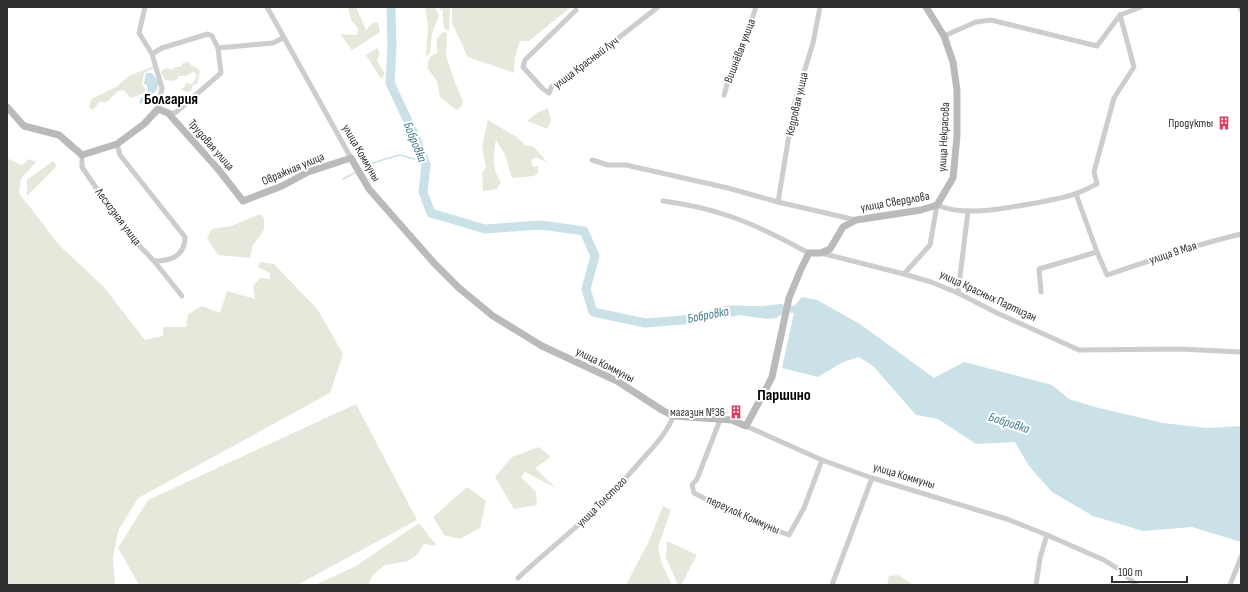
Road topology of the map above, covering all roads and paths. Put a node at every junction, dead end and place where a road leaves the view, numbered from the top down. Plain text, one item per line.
1 (145, 7) edge
2 (267, 7) edge
3 (658, 7) edge
4 (756, 7) edge
5 (820, 7) edge
6 (926, 7) edge
7 (1141, 7) edge
8 (576, 10) dead end
9 (1120, 15) junction
10 (944, 36) junction
11 (283, 38) junction
12 (218, 48) junction
13 (152, 54) junction
14 (724, 95) dead end
15 (7, 107) edge
16 (158, 109) junction
17 (168, 113) junction
18 (117, 144) junction
19 (82, 155) junction
20 (351, 158) junction
21 (592, 160) dead end
22 (1076, 194) junction
23 (243, 201) joint
24 (663, 201) dead end
25 (778, 202) junction
26 (937, 205) junction
27 (968, 211) junction
28 (856, 220) junction
29 (1241, 234) edge
30 (1097, 252) junction
31 (809, 253) junction
32 (821, 253) junction
33 (154, 261) junction
34 (904, 274) junction
35 (1041, 292) dead end
36 (958, 293) junction
37 (182, 296) dead end
38 (1241, 352) edge
39 (673, 416) junction
40 (720, 420) junction
41 (746, 426) junction
42 (822, 460) junction
43 (872, 478) junction
44 (1047, 535) junction
45 (1241, 557) edge
46 (518, 578) dead end
47 (832, 585) edge
48 (1036, 585) edge
49 (1136, 585) edge
50 (1230, 585) edge

1 - 13 street
2 - 11 street, улица Коммуны
3 - 8 street, улица Красный Луч
4 - 14 street, Вишнёвая улица
5 - 25 street, Кедровая улица
6 - 10 street, улица Некрасова
7 - 9 street
9 - 10 street
9 - 22 street, улица Свердлова
10 - 26 street, улица Некрасова
11 - 12 street
11 - 20 street, улица Коммуны
12 - 13 street
12 - 17 street
13 - 16 street
15 - 19 street
16 - 17 street, Трудовая улица
16 - 18 street
17 - 23 street, Трудовая улица
18 - 19 street
18 - 33 street
19 - 33 street, Лесхозная улица
20 - 23 street, Овражная улица
20 - 39 street, улица Коммуны
21 - 25 street, улица Свердлова
22 - 27 street, улица Свердлова
22 - 30 street
24 - 31 street, улица Красных Партизан
25 - 28 street, улица Свердлова
26 - 27 street, улица Свердлова
26 - 28 street, улица Свердлова
26 - 34 street, улица Некрасова
27 - 36 street
28 - 32 street
29 - 30 street, улица 9 Мая
30 - 35 street
31 - 32 street, улица Красных Партизан
31 - 41 street
32 - 34 street, улица Красных Партизан
33 - 37 street, Лесхозная улица
34 - 36 street, улица Красных Партизан
36 - 38 street, улица Красных Партизан
39 - 40 street, улица Коммуны
39 - 46 street, улица Толстого
40 - 41 street, улица Коммуны
40 - 42 street, переулок Коммуны
41 - 42 street, улица Коммуны
42 - 43 street, улица Коммуны
43 - 44 street, улица Коммуны
43 - 47 street
44 - 48 street
44 - 49 street, улица Коммуны
45 - 50 street

